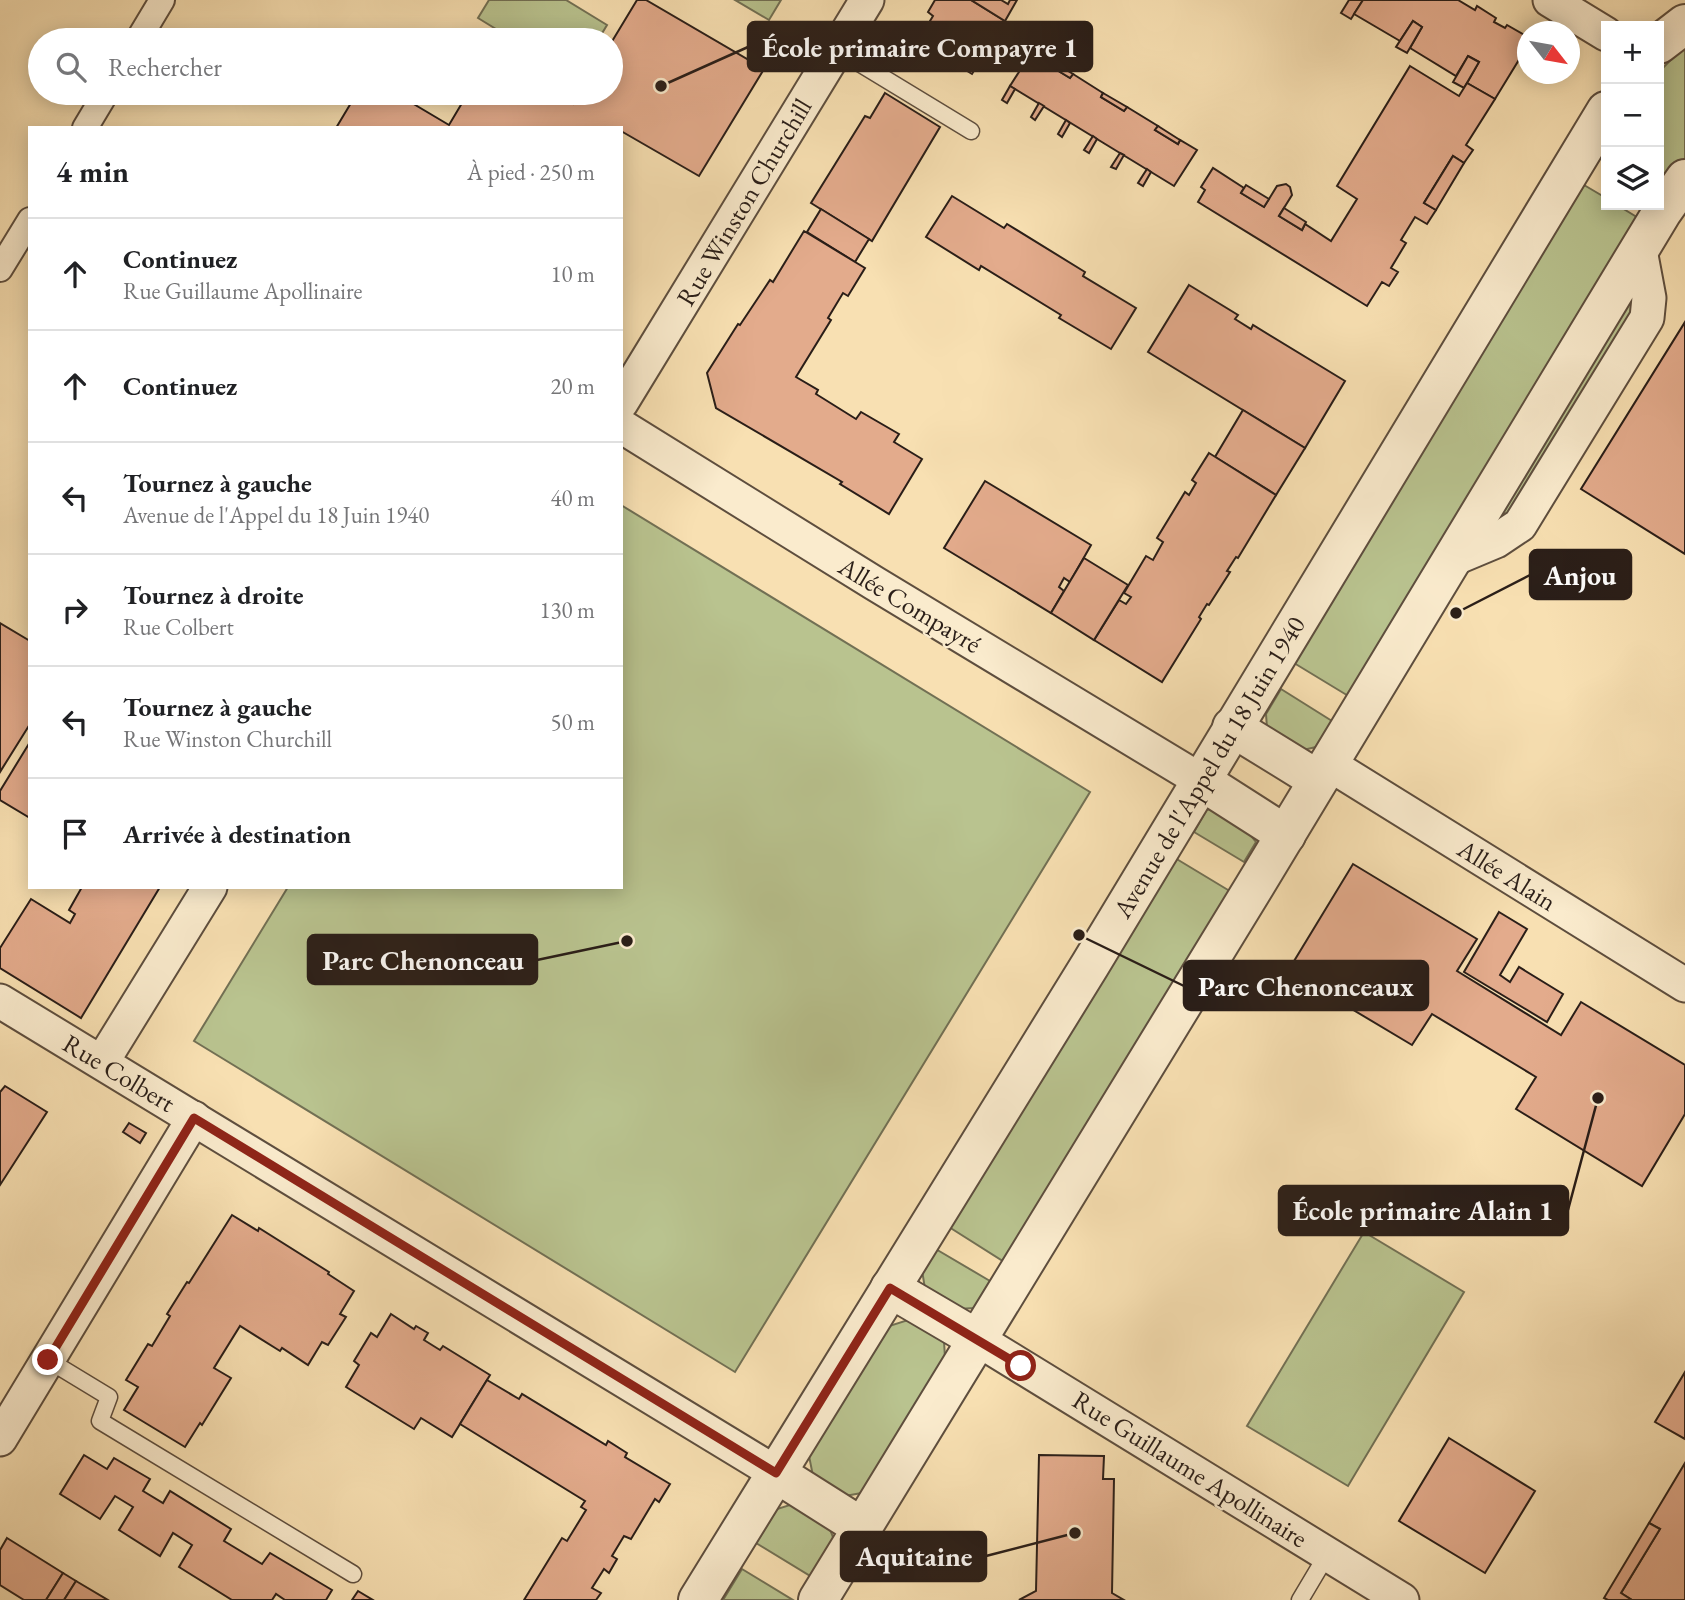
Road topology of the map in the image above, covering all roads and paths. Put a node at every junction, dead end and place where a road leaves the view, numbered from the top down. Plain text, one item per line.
1 (163, 0) edge
2 (866, 0) edge
3 (1550, 0) edge
4 (1685, 24) edge
5 (146, 28) edge
6 (1601, 31) edge
7 (1664, 40) edge
8 (836, 49) junction
9 (99, 105) edge
10 (1601, 119) edge
11 (86, 126) edge
12 (971, 131) dead end
13 (1685, 179) edge
14 (28, 223) edge
15 (0, 269) edge
16 (623, 400) edge
17 (623, 427) edge
18 (1232, 727) junction
19 (1324, 772) junction
20 (1200, 780) junction
21 (1286, 835) junction
22 (209, 889) edge
23 (1685, 985) edge
24 (0, 1001) edge
25 (102, 1062) junction
26 (194, 1118) junction
27 (890, 1288) junction
28 (977, 1339) junction
29 (48, 1360) junction
30 (0, 1439) edge
31 (776, 1473) junction
32 (863, 1528) junction
33 (1328, 1553) junction
34 (353, 1574) dead end
35 (698, 1600) edge
36 (818, 1600) edge
37 (1300, 1600) edge
38 (1402, 1600) edge

1 - 5 street
2 - 8 street, Rue Winston Churchill
3 - 6 street
4 - 7 street
8 - 12 lane
8 - 16 street, Rue Winston Churchill
9 - 11 street
10 - 18 street, Avenue de l'Appel du 18 Juin 1940
13 - 19 street
14 - 15 street
17 - 20 street, Allée Compayré
18 - 19 street
18 - 20 street, Avenue de l'Appel du 18 Juin 1940
19 - 21 street
19 - 23 street, Allée Alain
20 - 21 street
20 - 27 street, Avenue de l'Appel du 18 Juin 1940
21 - 28 street
22 - 25 street
24 - 25 street, Rue Colbert
25 - 26 street, Rue Colbert
26 - 29 street
26 - 31 street, Rue Colbert
27 - 28 street
27 - 31 street, Avenue de l'Appel du 18 Juin 1940
28 - 32 street
28 - 33 street, Rue Guillaume Apollinaire
29 - 30 street
29 - 34 lane
31 - 32 street
31 - 35 street, Avenue de l'Appel du 18 Juin 1940
32 - 36 street
33 - 37 lane
33 - 38 street, Rue Guillaume Apollinaire

